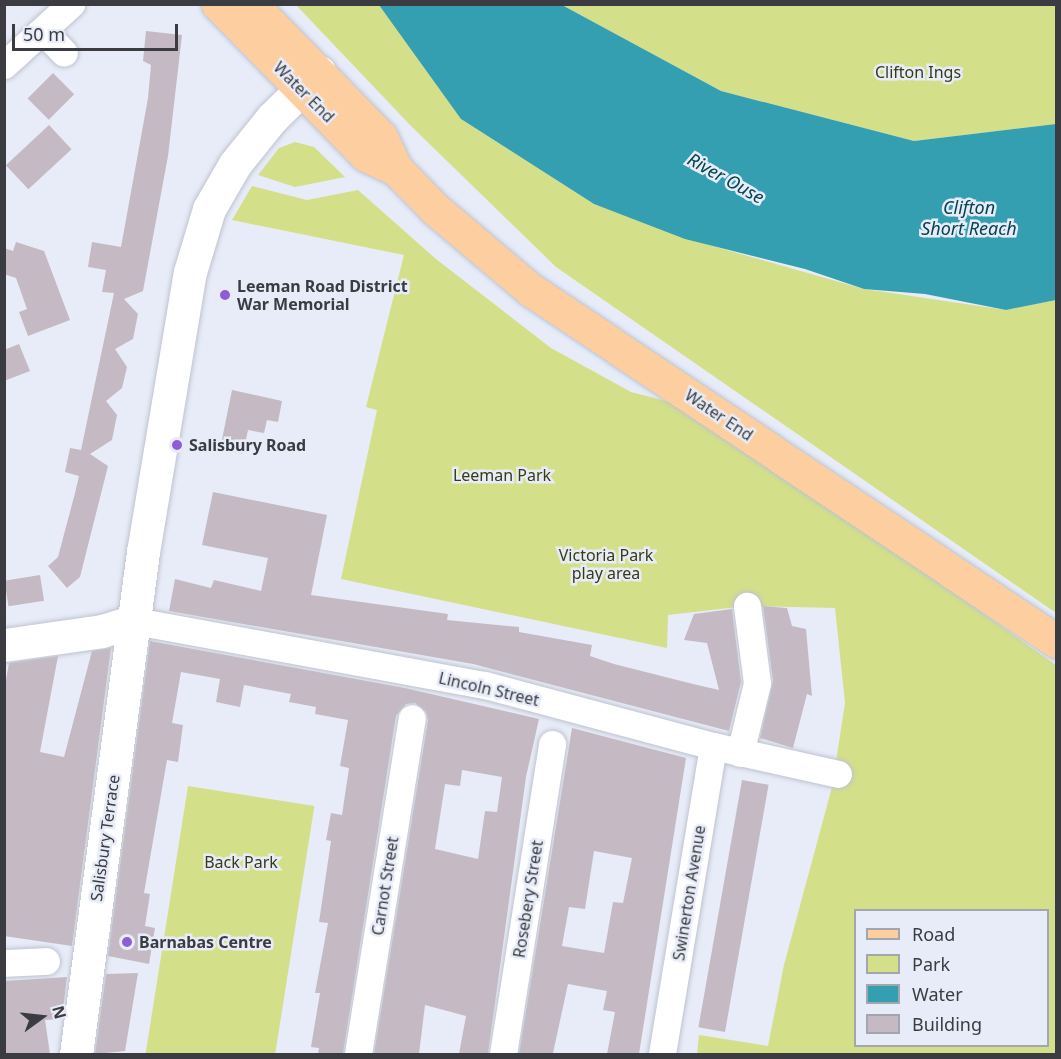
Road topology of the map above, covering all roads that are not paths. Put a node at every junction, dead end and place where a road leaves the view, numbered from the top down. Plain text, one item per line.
1 (71, 4) edge
2 (218, 4) edge
3 (251, 4) edge
4 (43, 31) junction
5 (64, 53) dead end
6 (4, 65) edge
7 (310, 80) junction
8 (747, 606) dead end
9 (135, 621) junction
10 (1056, 641) edge
11 (4, 645) edge
12 (412, 718) dead end
13 (552, 744) dead end
14 (713, 746) junction
15 (740, 753) junction
16 (838, 774) dead end
17 (46, 961) dead end
18 (4, 963) edge
19 (670, 1046) edge
20 (76, 1054) edge
21 (358, 1054) edge
22 (503, 1054) edge

1 - 4 street
2 - 7 main road, Water End
3 - 7 main road, Water End
4 - 5 street
4 - 6 street
7 - 9 street
7 - 10 main road, Water End
8 - 15 street
9 - 11 street
9 - 14 street, Lincoln Street
9 - 20 street, Salisbury Terrace
12 - 21 street, Carnot Street
13 - 22 street, Rosebery Street
14 - 15 street, Lincoln Street
14 - 19 street, Swinerton Avenue
15 - 16 street, Lincoln Street
17 - 18 street

